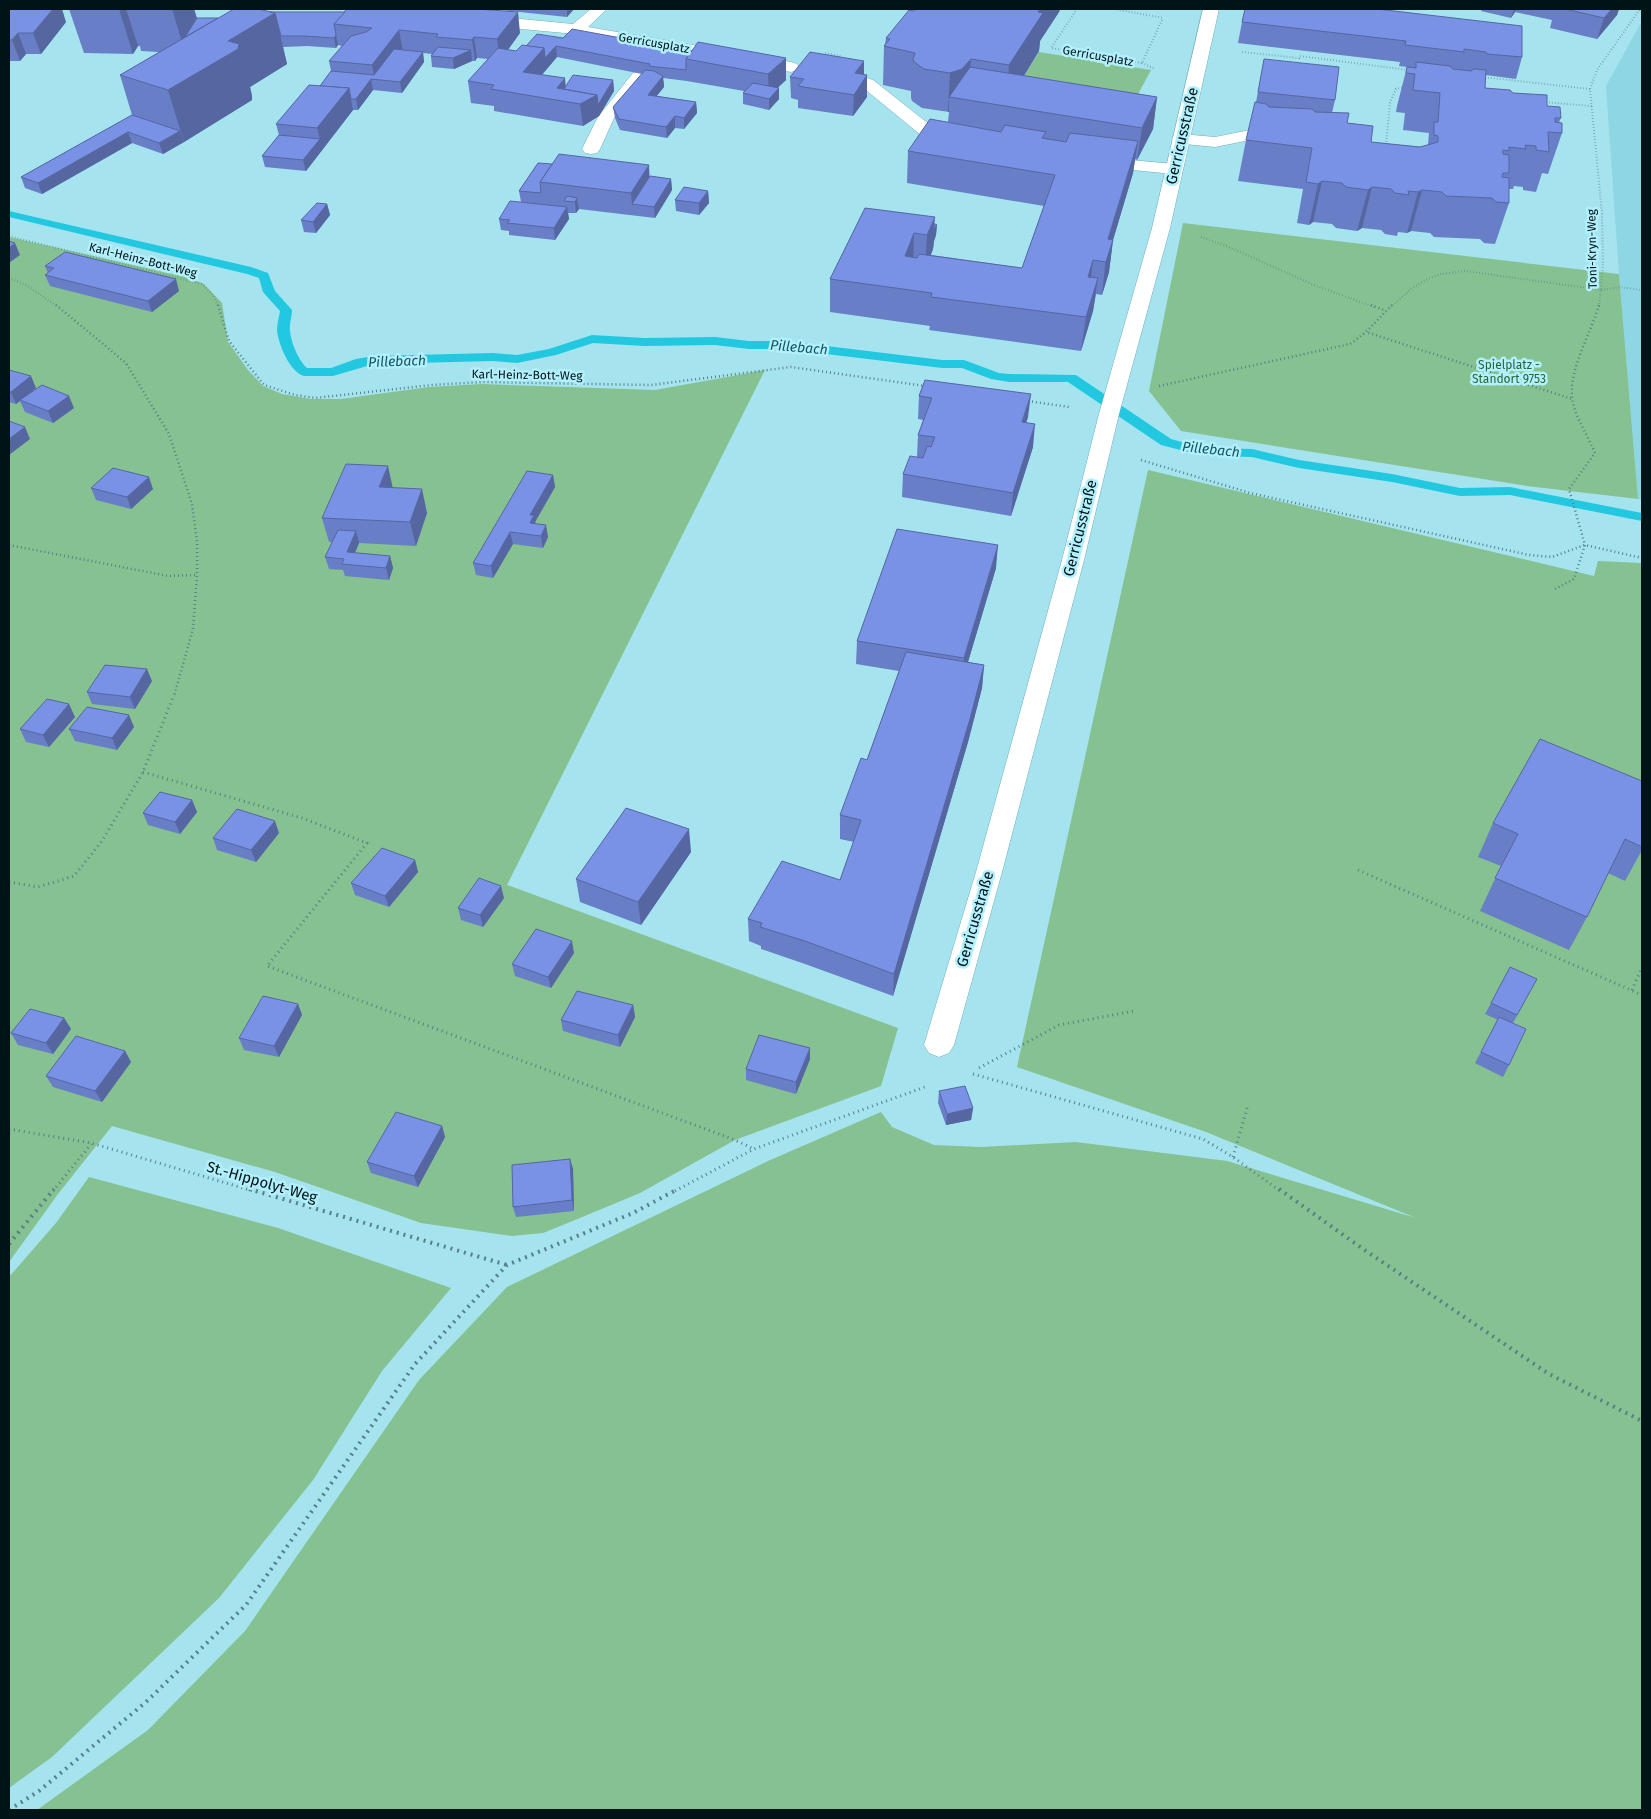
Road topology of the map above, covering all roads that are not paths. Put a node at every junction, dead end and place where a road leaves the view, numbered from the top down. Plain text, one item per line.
1 (408, 9) edge
2 (435, 9) edge
3 (600, 9) edge
4 (1207, 11) edge
5 (576, 29) junction
6 (791, 67) dead end
7 (639, 76) edge
8 (867, 83) dead end
9 (1298, 135) edge
10 (1181, 139) junction
11 (977, 145) edge
12 (591, 149) dead end
13 (1079, 160) edge
14 (1174, 169) junction
15 (938, 1045) road end

1 - 2 street, Gerricusplatz
2 - 5 street, Gerricusplatz
3 - 5 street
4 - 10 street, Gerricusstraße
5 - 6 street, Gerricusplatz
7 - 12 street
8 - 11 street
9 - 10 street
10 - 14 street, Gerricusstraße
13 - 14 street
14 - 15 street, Gerricusstraße

